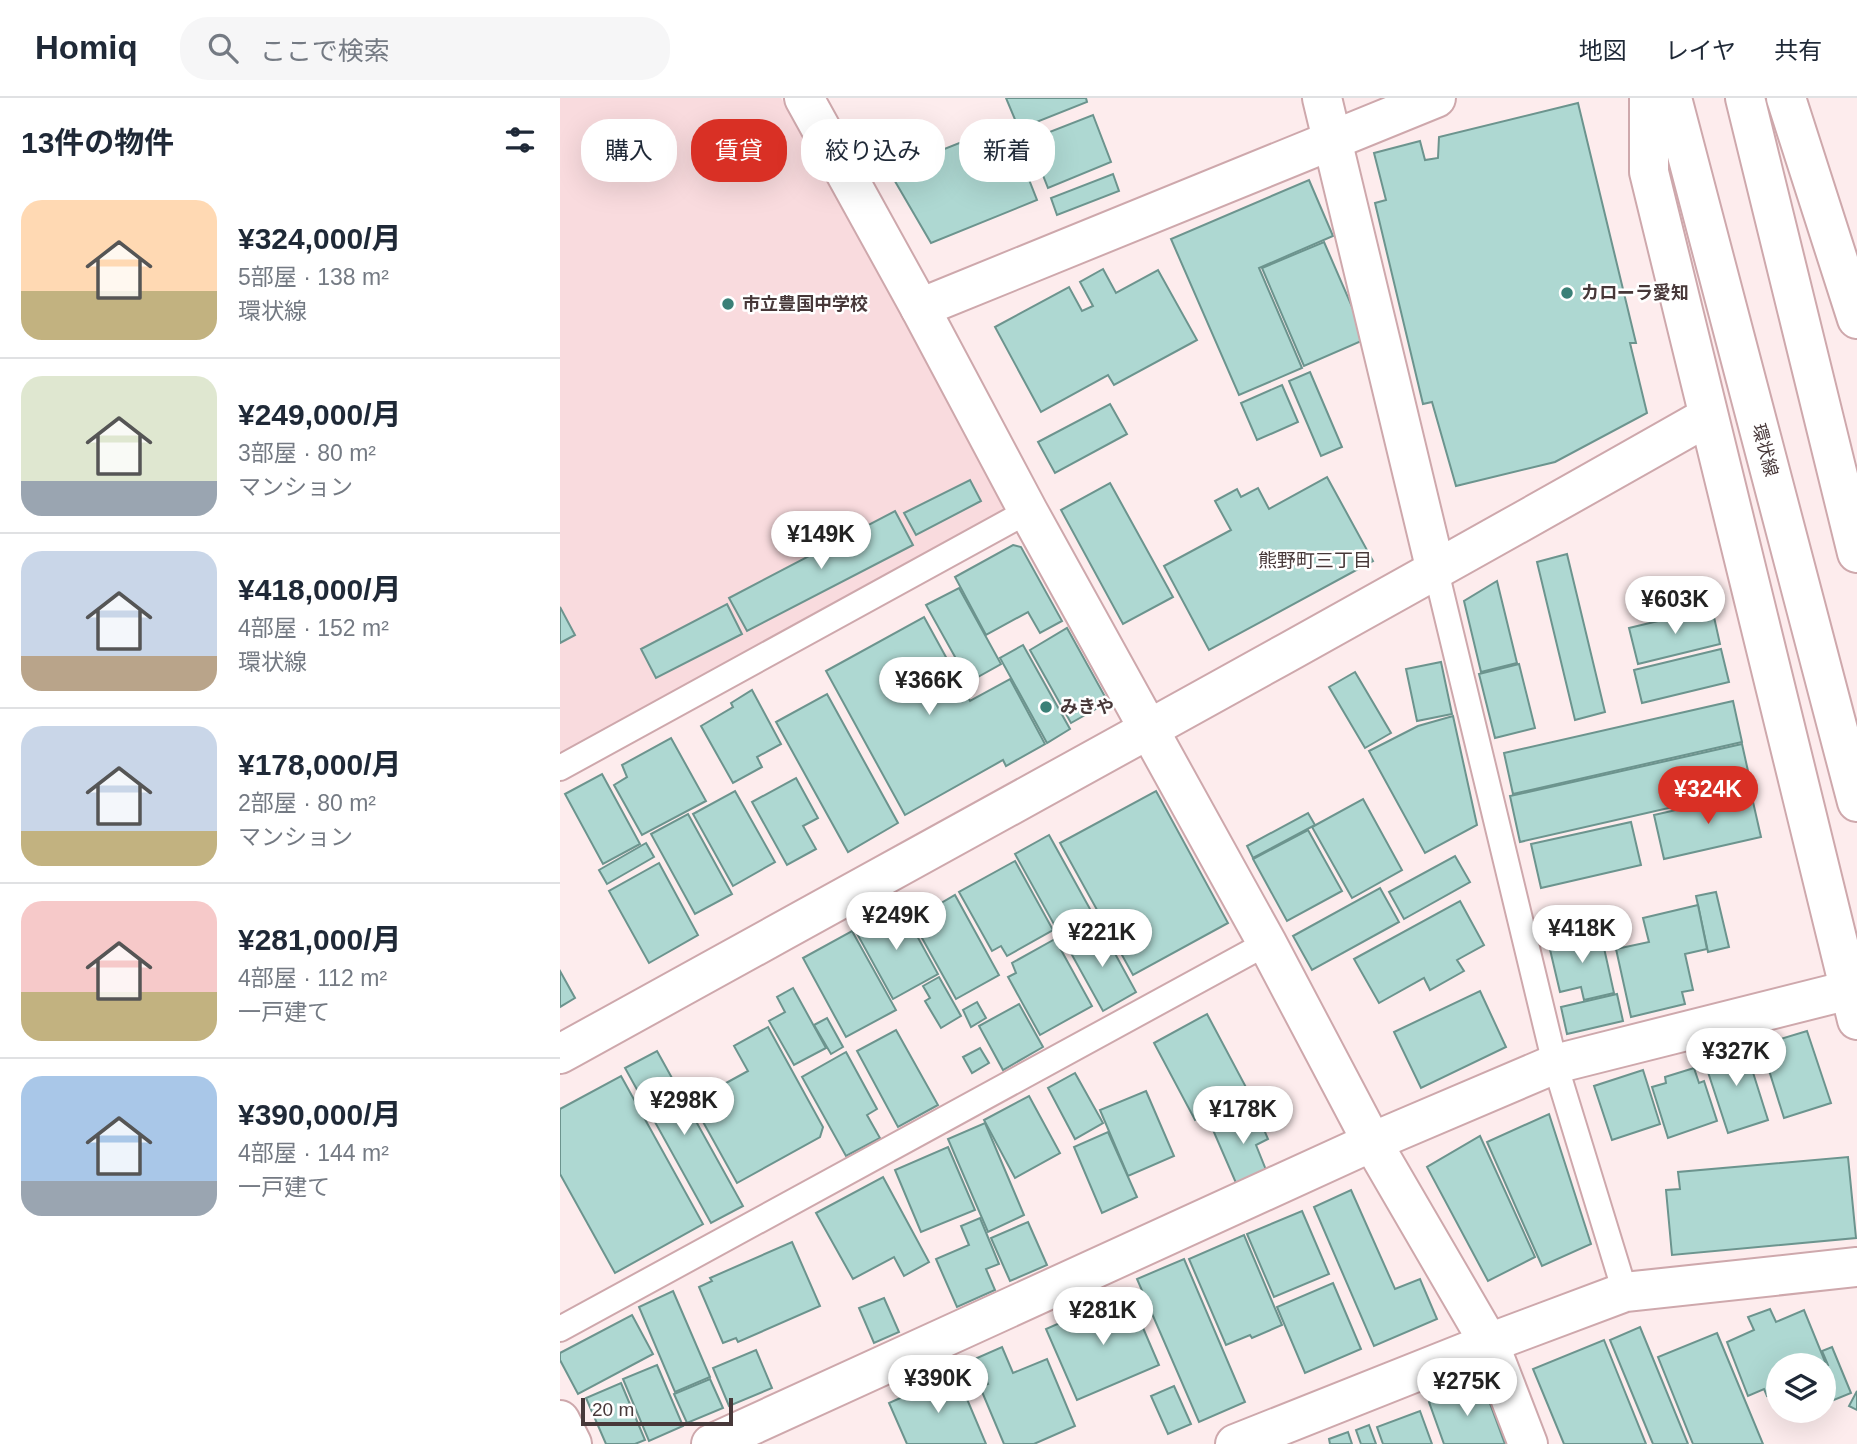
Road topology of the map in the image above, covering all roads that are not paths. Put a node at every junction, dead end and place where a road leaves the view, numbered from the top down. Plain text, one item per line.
1 (1322, 98) edge
2 (1436, 98) edge
3 (1649, 98) edge
4 (1672, 98) edge
5 (1745, 98) edge
6 (1786, 98) edge
7 (813, 100) edge
8 (1332, 141) junction
9 (920, 308) junction
10 (1857, 319) edge
11 (1707, 417) junction
12 (1028, 510) junction
13 (1857, 553) edge
14 (1436, 571) junction
15 (1148, 727) junction
16 (560, 768) edge
17 (1857, 802) edge
18 (1267, 943) junction
19 (1853, 1004) edge
20 (560, 1054) edge
21 (1555, 1064) junction
22 (1372, 1142) junction
23 (1857, 1267) edge
24 (1625, 1292) junction
25 (560, 1329) edge
26 (1489, 1343) junction
27 (560, 1420) edge
28 (572, 1444) edge
29 (711, 1444) edge
30 (1235, 1444) edge
31 (1528, 1444) edge

1 - 8 street
2 - 8 street
3 - 11 street
4 - 17 street, 環状線
5 - 13 street
6 - 10 street
7 - 9 street
8 - 9 street
8 - 14 street
9 - 12 street
11 - 14 street
11 - 19 street
12 - 15 street
12 - 16 lane
14 - 15 street
14 - 21 lane
15 - 18 street
15 - 20 street
18 - 22 street
18 - 25 lane
19 - 21 street
21 - 22 street
21 - 24 lane
22 - 26 street
22 - 29 street
23 - 24 street
24 - 26 street
26 - 30 street
26 - 31 street
27 - 28 street

